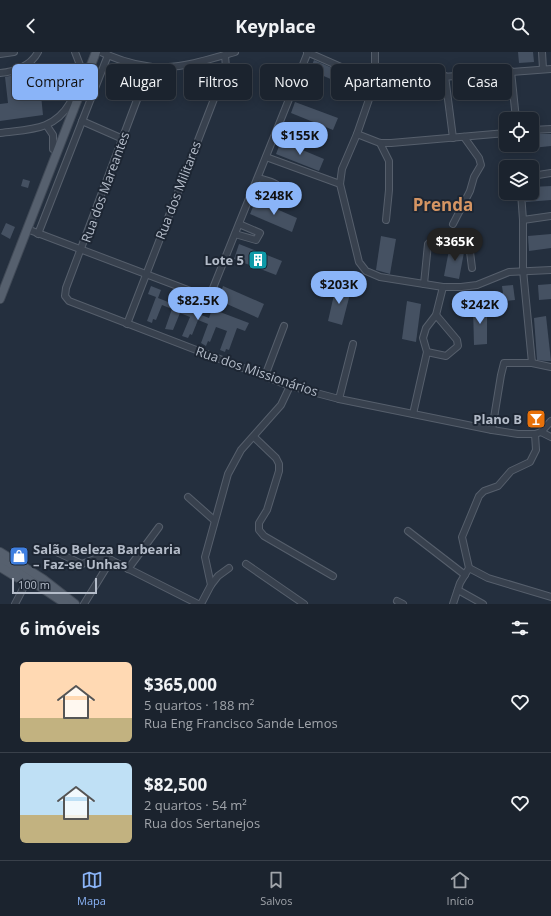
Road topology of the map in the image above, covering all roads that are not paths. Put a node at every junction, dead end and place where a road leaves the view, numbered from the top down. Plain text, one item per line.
1 (14, 52) edge
2 (38, 52) edge
3 (76, 52) edge
4 (90, 52) edge
5 (96, 52) edge
6 (102, 52) edge
7 (235, 52) edge
8 (308, 52) edge
9 (375, 52) edge
10 (542, 52) edge
11 (0, 54) edge
12 (108, 55) junction
13 (225, 55) junction
14 (80, 64) edge
15 (86, 64) edge
16 (136, 64) edge
17 (335, 64) edge
18 (375, 64) edge
19 (176, 67) edge
20 (543, 69) junction
21 (551, 69) edge
22 (512, 71) edge
23 (0, 73) edge
24 (453, 75) edge
25 (446, 76) joint
26 (512, 81) edge
27 (71, 100) edge
28 (137, 100) edge
29 (369, 100) edge
30 (70, 103) junction
31 (515, 112) edge
32 (82, 121) junction
33 (47, 126) junction
34 (551, 129) edge
35 (539, 130) edge
36 (0, 133) edge
37 (357, 134) junction
38 (499, 134) edge
39 (464, 137) junction
40 (453, 138) junction
41 (123, 139) junction
42 (380, 143) junction
43 (53, 148) junction
44 (266, 157) junction
45 (551, 173) edge
46 (539, 175) edge
47 (258, 178) junction
48 (340, 184) junction
49 (253, 190) junction
50 (522, 200) edge
51 (551, 216) edge
52 (386, 220) dead end
53 (523, 220) junction
54 (239, 224) junction
55 (453, 224) dead end
56 (27, 229) junction
57 (38, 234) junction
58 (235, 234) junction
59 (81, 250) junction
60 (472, 268) dead end
61 (523, 270) junction
62 (551, 270) edge
63 (146, 274) junction
64 (424, 284) junction
65 (0, 286) edge
66 (443, 287) junction
67 (0, 299) edge
68 (72, 303) joint
69 (436, 315) junction
70 (127, 324) junction
71 (284, 326) dead end
72 (353, 344) dead end
73 (427, 352) junction
74 (532, 362) junction
75 (551, 367) edge
76 (265, 376) junction
77 (290, 386) junction
78 (339, 399) junction
79 (413, 414) junction
80 (551, 420) edge
81 (492, 430) junction
82 (538, 433) junction
83 (254, 437) junction
84 (551, 437) edge
85 (188, 497) dead end
86 (214, 520) junction
87 (159, 526) dead end
88 (408, 531) dead end
89 (50, 549) dead end
90 (0, 552) edge
91 (0, 560) edge
92 (111, 560) junction
93 (246, 564) dead end
94 (0, 567) edge
95 (12, 568) junction
96 (230, 568) dead end
97 (469, 568) junction
98 (128, 569) junction
99 (465, 574) junction
100 (333, 576) dead end
101 (26, 584) junction
102 (211, 585) junction
103 (458, 590) junction
104 (551, 597) edge
105 (15, 604) edge
106 (65, 604) edge
107 (74, 604) edge
108 (84, 604) edge
109 (198, 604) edge
110 (201, 604) edge
111 (304, 604) edge
112 (453, 604) edge
113 (482, 604) edge

1 - 11 street
2 - 23 street
3 - 14 street
4 - 15 main road
5 - 56 main road
6 - 12 street
7 - 13 street
8 - 17 street
8 - 44 street
9 - 18 street
10 - 20 street
12 - 16 street
12 - 32 street
13 - 19 street
13 - 63 street, Rua dos Militares
20 - 21 street
20 - 22 street
24 - 25 street
25 - 40 street
26 - 31 street
27 - 30 main road
28 - 41 street, Rua dos Mareantes
29 - 37 street
30 - 33 street
30 - 43 main road
32 - 41 street
32 - 57 street
33 - 36 street
33 - 43 street
34 - 35 street
37 - 42 street
37 - 48 street
38 - 39 street
39 - 40 street
39 - 55 street
40 - 42 street
41 - 59 street, Rua dos Mareantes
42 - 52 street
43 - 65 main road
44 - 47 street
44 - 48 street
45 - 46 street
47 - 49 street
47 - 49 street
48 - 64 street
49 - 54 street
50 - 53 street
51 - 53 street
53 - 61 street
54 - 58 street
54 - 58 street
56 - 57 street
56 - 67 main road
57 - 59 street
58 - 63 street
59 - 63 street
59 - 68 street, Rua dos Mareantes
60 - 64 street
61 - 62 street
61 - 66 street
61 - 74 street
63 - 70 street, Rua dos Militares
64 - 66 street
66 - 69 street
68 - 70 street, Rua dos Missionários
69 - 73 street
69 - 73 street
70 - 76 street, Rua dos Missionários
71 - 76 street
72 - 78 street
73 - 79 street
74 - 75 street
74 - 81 street
76 - 77 street, Rua dos Missionários
77 - 78 street, Rua dos Missionários
77 - 83 street
78 - 79 street, Rua dos Missionários
79 - 81 street, Rua dos Missionários
80 - 82 street
81 - 82 street, Rua dos Missionários
82 - 84 street
82 - 97 street
83 - 86 street
83 - 100 street
85 - 86 street
86 - 102 street
87 - 98 street
88 - 99 street
89 - 92 street
90 - 107 main road
91 - 95 main road
92 - 98 street
92 - 108 street
93 - 111 street
94 - 101 main road
95 - 106 main road
95 - 107 main road
96 - 102 street
97 - 99 street
97 - 104 street
98 - 109 street
99 - 103 street
101 - 105 street
101 - 106 main road
102 - 110 street
103 - 112 street
103 - 113 street

